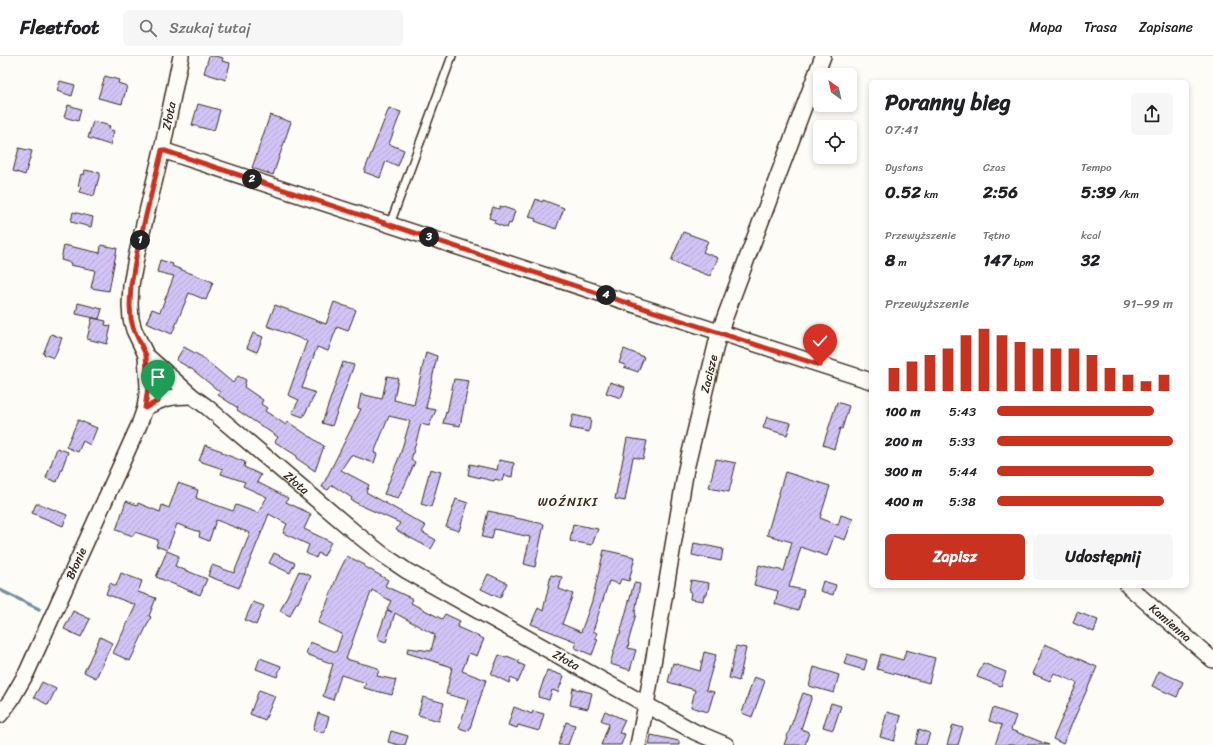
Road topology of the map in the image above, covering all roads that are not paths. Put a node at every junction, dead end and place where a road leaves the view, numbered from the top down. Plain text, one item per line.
1 (182, 56) edge
2 (452, 56) edge
3 (823, 56) edge
4 (162, 150) junction
5 (390, 224) junction
6 (719, 333) junction
7 (146, 355) junction
8 (869, 380) edge
9 (192, 396) junction
10 (145, 408) junction
11 (1130, 588) edge
12 (1213, 660) edge
13 (646, 705) junction
14 (0, 715) edge
15 (638, 745) edge
16 (726, 745) edge

1 - 4 street, Złota
2 - 5 lane
3 - 6 street, Zacisze
4 - 5 street
4 - 7 street, Złota
5 - 6 street
6 - 8 street
6 - 13 street, Zacisze
7 - 9 street, Złota
7 - 10 street, Błonie
9 - 10 street
9 - 13 street, Złota
10 - 14 street, Błonie
11 - 12 street, Kamienna
13 - 15 street, Zacisze
13 - 16 street, Złota

